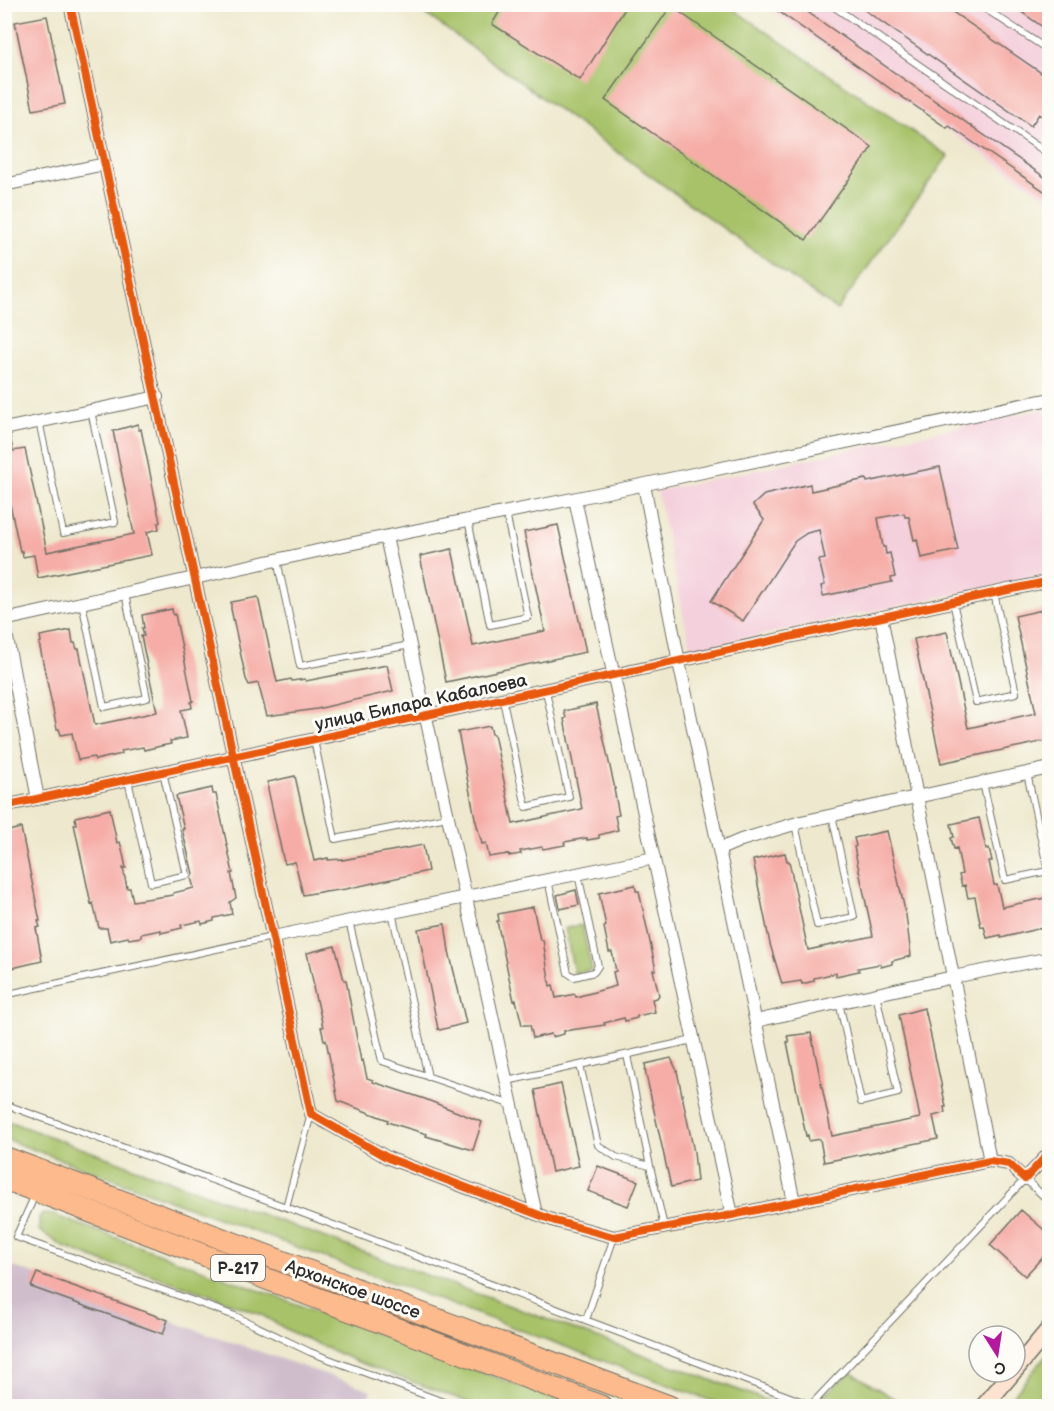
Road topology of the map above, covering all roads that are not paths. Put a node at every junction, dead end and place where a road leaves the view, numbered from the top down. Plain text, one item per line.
1 (70, 4) edge
2 (830, 4) edge
3 (978, 4) edge
4 (1050, 51) edge
5 (1050, 141) edge
6 (1047, 153) edge
7 (105, 164) junction
8 (4, 185) edge
9 (157, 397) junction
10 (1050, 399) edge
11 (91, 411) junction
12 (39, 421) junction
13 (4, 429) edge
14 (644, 485) junction
15 (575, 499) junction
16 (506, 513) junction
17 (468, 520) junction
18 (386, 537) junction
19 (277, 560) junction
20 (195, 579) junction
21 (1050, 581) edge
22 (125, 593) junction
23 (994, 593) junction
24 (953, 602) junction
25 (82, 603) junction
26 (881, 617) junction
27 (4, 621) edge
28 (410, 645) junction
29 (679, 662) junction
30 (614, 676) junction
31 (546, 690) junction
32 (503, 700) junction
33 (426, 714) junction
34 (314, 740) junction
35 (234, 757) junction
36 (1050, 768) edge
37 (163, 772) junction
38 (1027, 773) junction
39 (128, 780) junction
40 (983, 783) junction
41 (917, 798) junction
42 (39, 799) junction
43 (4, 806) edge
44 (832, 815) junction
45 (448, 816) junction
46 (795, 824) junction
47 (720, 849) junction
48 (654, 858) junction
49 (578, 874) junction
50 (548, 880) junction
51 (465, 897) junction
52 (392, 912) junction
53 (349, 921) junction
54 (273, 937) junction
55 (1050, 958) edge
56 (953, 977) junction
57 (876, 994) junction
58 (4, 995) edge
59 (839, 1002) junction
60 (756, 1021) junction
61 (694, 1040) junction
62 (627, 1055) junction
63 (580, 1065) junction
64 (428, 1077) junction
65 (507, 1081) junction
66 (4, 1104) edge
67 (512, 1106) junction
68 (311, 1114) junction
69 (1050, 1152) edge
70 (4, 1157) edge
71 (990, 1161) junction
72 (650, 1166) junction
73 (4, 1179) edge
74 (1025, 1179) junction
75 (36, 1191) junction
76 (794, 1202) junction
77 (1050, 1202) edge
78 (286, 1207) junction
79 (536, 1214) junction
80 (732, 1215) junction
81 (664, 1227) junction
82 (614, 1237) junction
83 (586, 1320) junction
84 (1050, 1328) edge
85 (1027, 1355) edge
86 (1003, 1384) edge
87 (454, 1407) edge
88 (602, 1407) edge
89 (669, 1407) edge
90 (984, 1407) edge

1 - 7 street
2 - 6 lane
3 - 4 lane
5 - 6 lane
7 - 8 street
7 - 9 street
9 - 11 street
9 - 20 street
10 - 14 street
11 - 12 street
11 - 12 lane
12 - 13 street
14 - 15 street
14 - 29 street
15 - 16 street
15 - 30 street
16 - 17 street
16 - 17 lane
17 - 18 street
18 - 19 street
18 - 28 street
19 - 20 street
19 - 28 lane
20 - 22 street
20 - 35 street
21 - 23 street, улица Билара Кабалоева
22 - 25 street
22 - 25 lane
23 - 24 street, улица Билара Кабалоева
23 - 24 lane
24 - 26 street, улица Билара Кабалоева
25 - 27 street
26 - 29 street, улица Билара Кабалоева
26 - 41 street
27 - 42 street
28 - 33 street
29 - 30 street, улица Билара Кабалоева
29 - 47 street
30 - 31 street, улица Билара Кабалоева
30 - 48 street
31 - 32 street, улица Билара Кабалоева
31 - 32 lane
32 - 33 street, улица Билара Кабалоева
33 - 34 street, улица Билара Кабалоева
33 - 45 street
34 - 35 street, улица Билара Кабалоева
34 - 45 lane
35 - 37 street, улица Билара Кабалоева
35 - 54 street
36 - 38 street
37 - 39 street, улица Билара Кабалоева
37 - 39 lane
38 - 40 street
38 - 40 lane
39 - 42 street, улица Билара Кабалоева
40 - 41 street
41 - 44 street
41 - 56 street
42 - 43 street, улица Билара Кабалоева
44 - 46 street
44 - 46 lane
45 - 51 street
46 - 47 street
47 - 60 street
48 - 49 street
48 - 61 street
49 - 50 street
49 - 50 lane
50 - 51 street
51 - 52 street
51 - 65 street
52 - 53 street
52 - 64 lane
53 - 54 street
53 - 64 lane
54 - 58 lane
54 - 68 street
55 - 56 street
56 - 57 street
56 - 71 street
57 - 59 street
57 - 59 lane
59 - 60 street
60 - 76 street
61 - 62 lane
61 - 80 street
62 - 63 lane
62 - 72 lane
63 - 65 lane
63 - 72 lane
64 - 67 lane
65 - 67 street
66 - 78 lane
67 - 79 street
68 - 78 lane
68 - 79 street
69 - 74 street
70 - 89 highway, Архонское шоссе / Р-217
71 - 74 street
71 - 76 street
72 - 81 lane
73 - 75 highway, Архонское шоссе / Р-217
74 - 77 lane
74 - 83 lane
75 - 87 lane
75 - 88 highway, Архонское шоссе / Р-217
76 - 80 street
78 - 83 lane
79 - 82 street
80 - 81 street
81 - 82 street
82 - 83 lane
84 - 85 main road
86 - 90 main road

